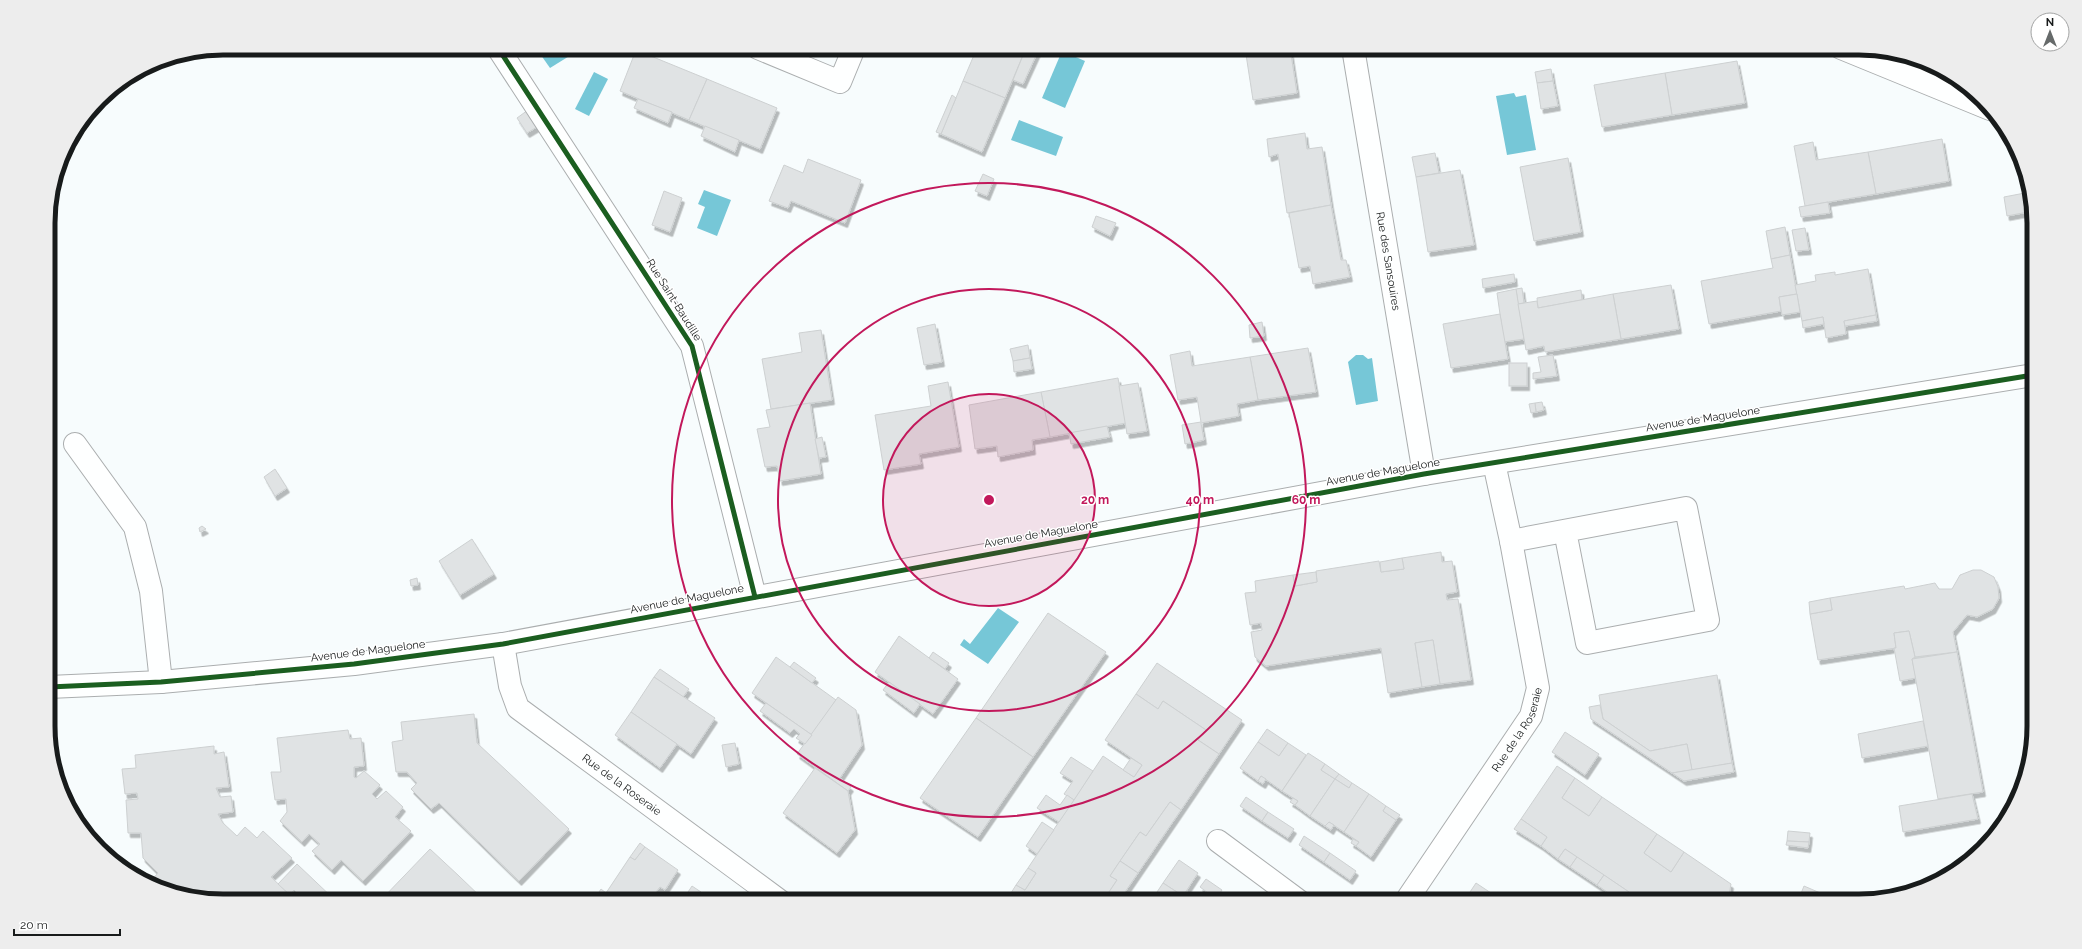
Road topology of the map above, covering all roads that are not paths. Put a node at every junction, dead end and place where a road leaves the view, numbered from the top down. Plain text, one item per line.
1 (503, 55) edge
2 (775, 55) edge
3 (851, 55) edge
4 (1354, 55) edge
5 (1858, 55) edge
6 (1978, 104) edge
7 (2027, 376) edge
8 (75, 444) dead end
9 (1494, 463) junction
10 (1424, 474) junction
11 (1565, 531) junction
12 (1512, 541) junction
13 (755, 597) junction
14 (502, 644) junction
15 (161, 682) junction
16 (55, 687) edge
17 (1218, 840) dead end
18 (763, 894) edge
19 (1290, 894) edge
20 (1411, 894) edge

1 - 13 street, Rue Saint-Baudille
2 - 3 street
4 - 10 street, Rue des Sansouires
5 - 6 street
7 - 9 street, Avenue de Maguelone
8 - 15 street
9 - 10 street, Avenue de Maguelone
9 - 12 street, Rue de la Roseraie
10 - 13 street, Avenue de Maguelone
11 - 11 street
11 - 12 street
12 - 20 street, Rue de la Roseraie
13 - 14 street, Avenue de Maguelone
14 - 15 street, Avenue de Maguelone
14 - 18 street, Rue de la Roseraie
15 - 16 street, Avenue de Maguelone
17 - 19 street

